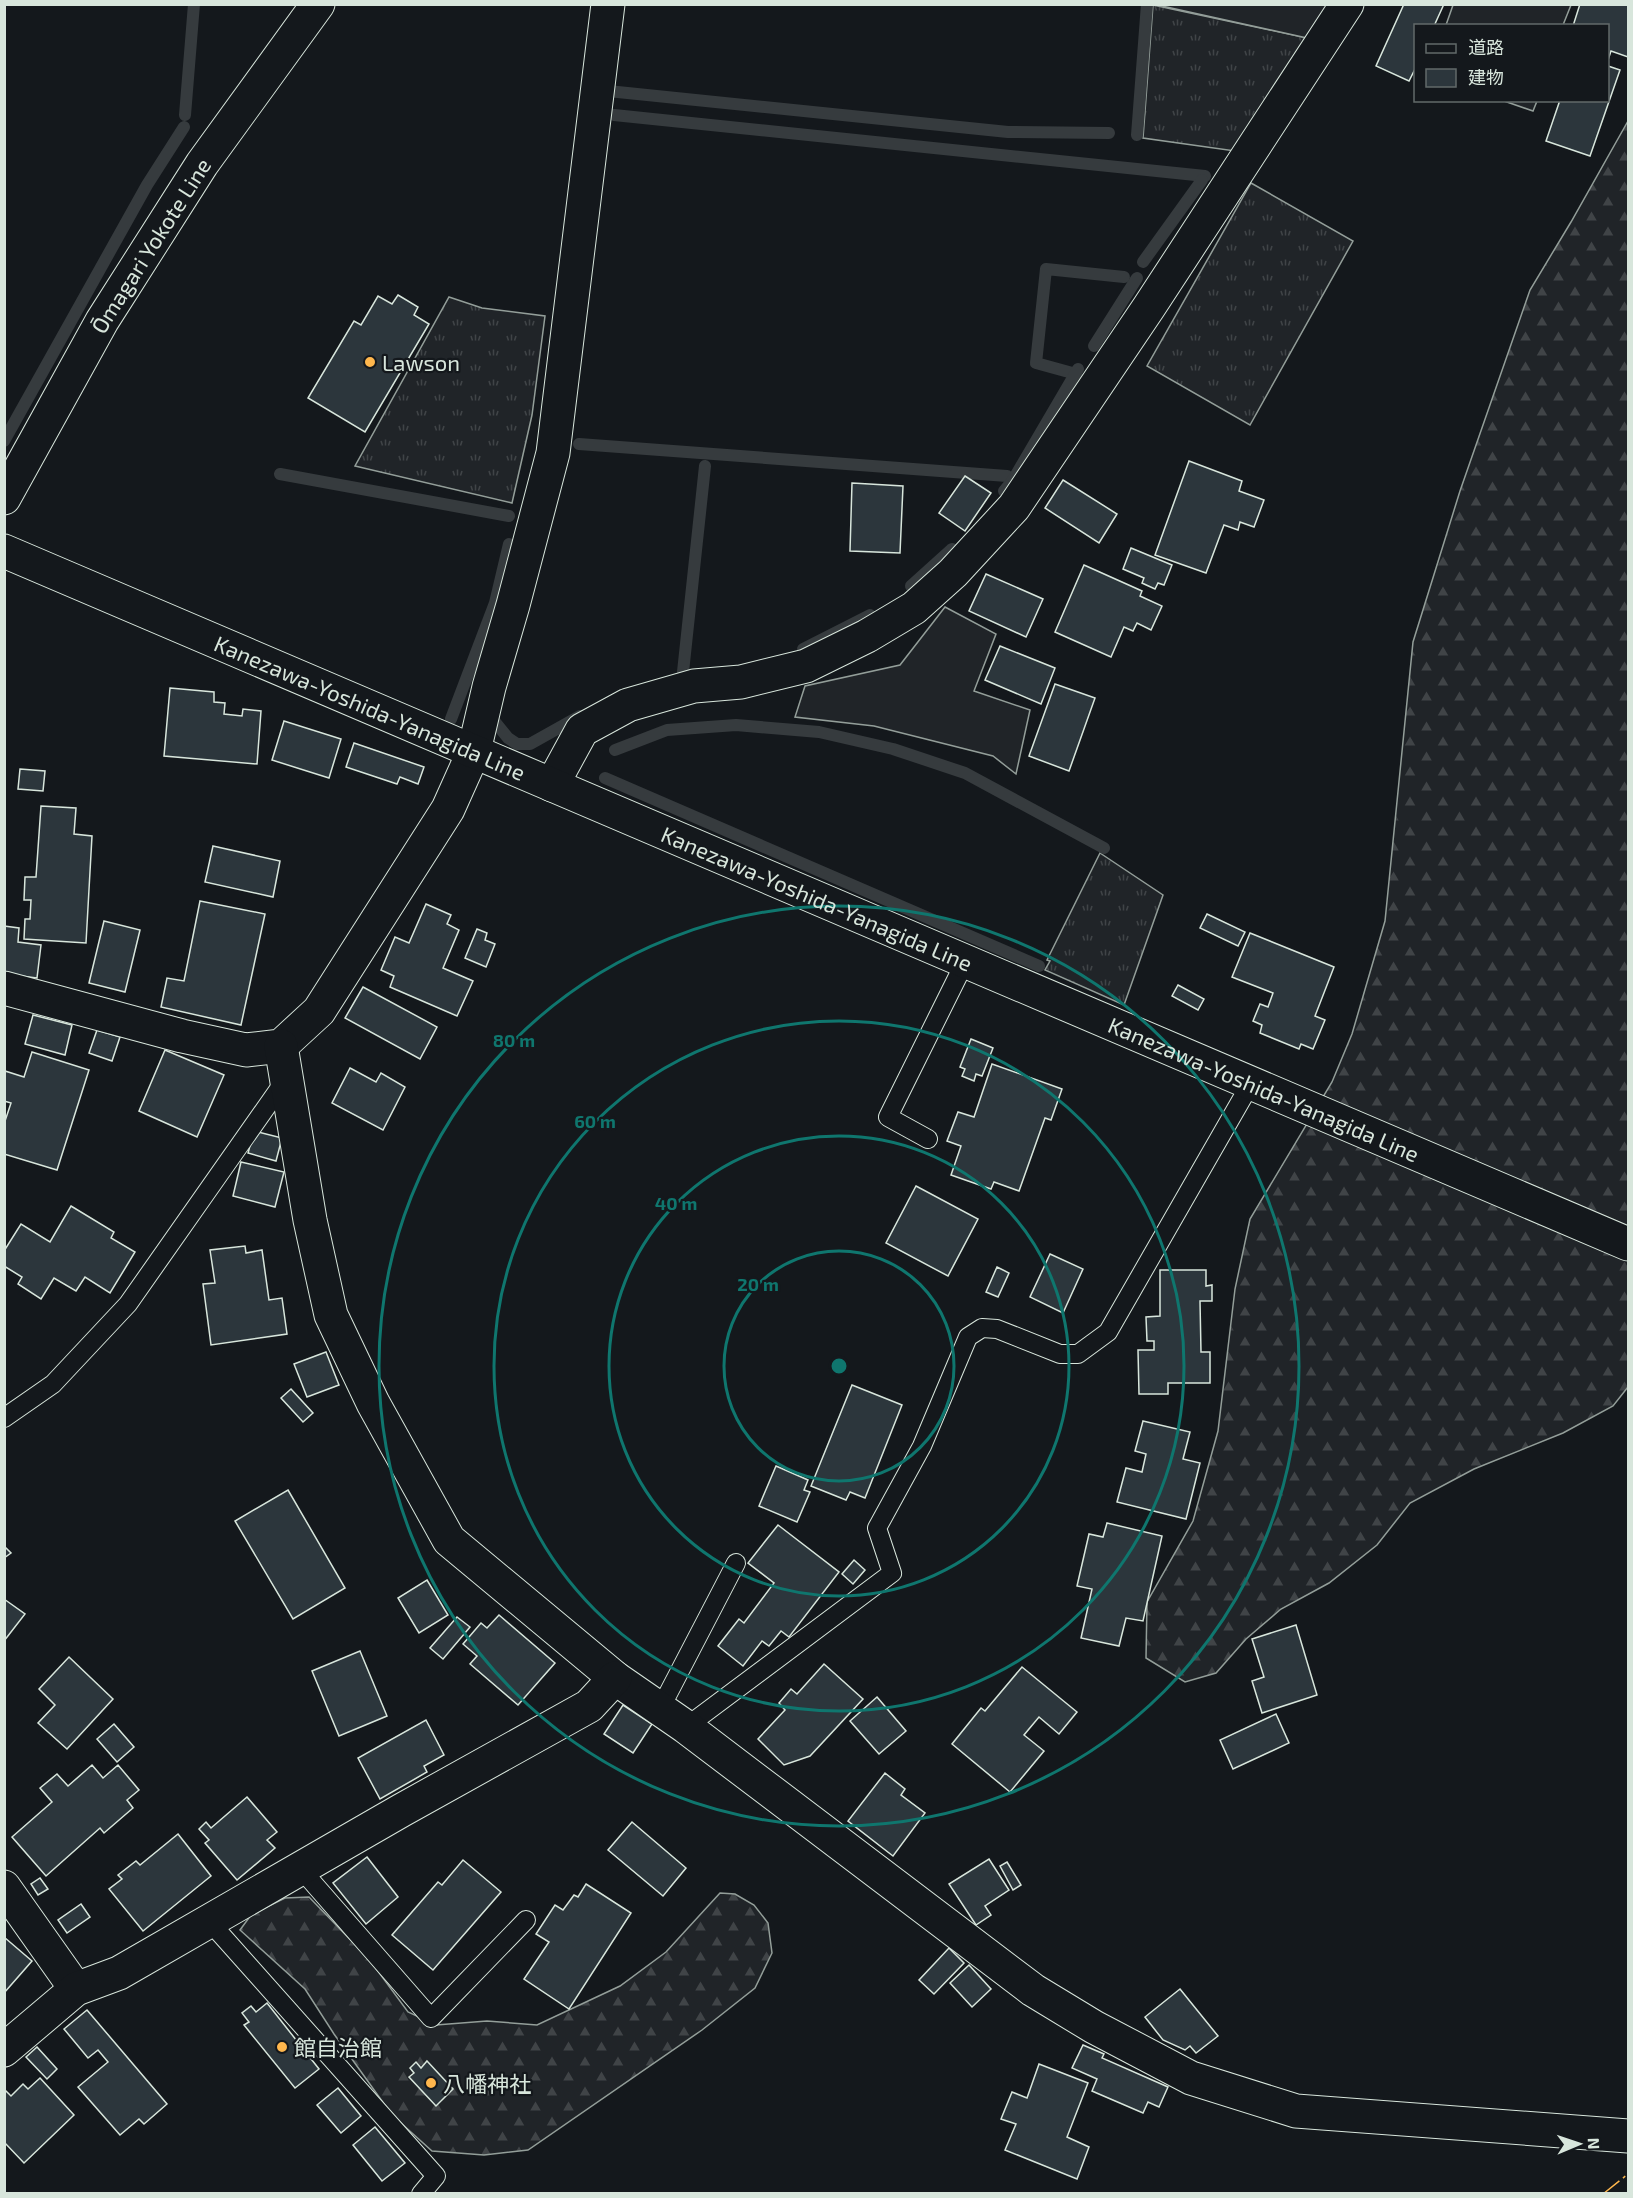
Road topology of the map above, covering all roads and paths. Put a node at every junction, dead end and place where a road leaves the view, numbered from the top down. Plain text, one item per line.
1 (318, 4) edge
2 (608, 4) edge
3 (1347, 4) edge
4 (4, 498) edge
5 (4, 550) edge
6 (474, 751) junction
7 (552, 785) junction
8 (965, 962) junction
9 (4, 988) edge
10 (280, 1046) junction
11 (286, 1078) junction
12 (1251, 1083) junction
13 (928, 1139) dead end
14 (1629, 1244) edge
15 (4, 1418) edge
16 (736, 1563) dead end
17 (615, 1678) junction
18 (673, 1718) junction
19 (300, 1868) junction
20 (4, 1887) edge
21 (526, 1920) dead end
22 (209, 1921) junction
23 (76, 1989) junction
24 (4, 2050) edge
25 (1629, 2136) edge
26 (421, 2193) edge

1 - 4 street, Ōmagari Yokote Line
2 - 6 street
3 - 7 street
5 - 6 street, Kanezawa-Yoshida-Yanagida Line
6 - 7 street, Kanezawa-Yoshida-Yanagida Line
6 - 10 street
7 - 8 street, Kanezawa-Yoshida-Yanagida Line
8 - 12 street, Kanezawa-Yoshida-Yanagida Line
8 - 13 lane
9 - 10 street
10 - 11 street
11 - 15 lane
11 - 17 street
12 - 14 street, Kanezawa-Yoshida-Yanagida Line
12 - 18 lane
16 - 18 lane
17 - 18 street
17 - 19 street
18 - 25 street
19 - 21 lane
19 - 22 street
20 - 23 street
22 - 23 street
22 - 26 lane
23 - 24 street

